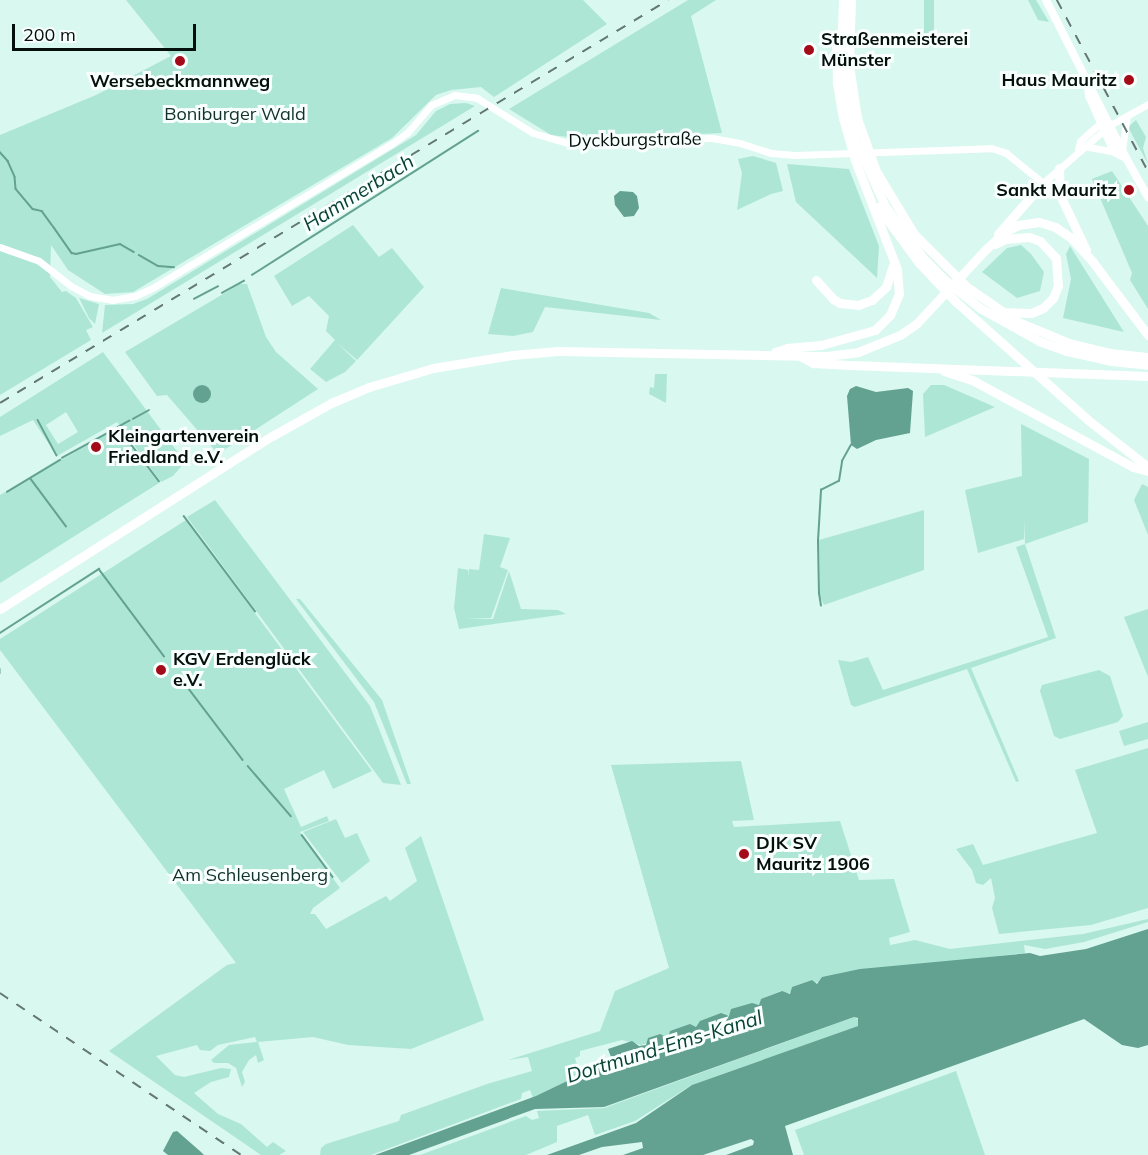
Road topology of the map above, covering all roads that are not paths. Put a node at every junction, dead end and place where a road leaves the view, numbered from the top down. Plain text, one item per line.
1 (851, 0) edge
2 (1046, 0) edge
3 (842, 4) edge
4 (1148, 104) edge
5 (1127, 116) junction
6 (1105, 127) junction
7 (856, 139) junction
8 (1081, 148) junction
9 (1120, 153) junction
10 (863, 160) junction
11 (1059, 168) junction
12 (1043, 183) junction
13 (866, 187) junction
14 (1060, 195) junction
15 (1148, 197) edge
16 (0, 247) edge
17 (985, 250) junction
18 (894, 259) junction
19 (1092, 261) junction
20 (945, 279) junction
21 (816, 280) dead end
22 (961, 294) junction
23 (1002, 311) junction
24 (1148, 335) edge
25 (768, 355) junction
26 (800, 356) junction
27 (1148, 357) edge
28 (1148, 365) edge
29 (936, 368) junction
30 (1148, 376) edge
31 (1148, 467) edge
32 (1148, 471) edge
33 (0, 609) edge

1 - 7 highway
2 - 6 main road
3 - 7 highway
4 - 5 street
5 - 6 street
5 - 9 street
6 - 8 street
6 - 9 main road
7 - 10 highway
7 - 10 highway
8 - 9 street
8 - 11 street
9 - 15 main road
10 - 13 highway
10 - 20 highway
11 - 12 street
11 - 14 highway
12 - 14 highway
12 - 16 street, Dyckburgstraße
12 - 17 highway
13 - 18 highway
13 - 20 highway
14 - 19 highway
17 - 19 highway
17 - 23 highway
17 - 26 highway
18 - 21 highway
18 - 25 highway
19 - 24 highway
20 - 22 highway
20 - 22 highway
22 - 23 highway
22 - 28 highway
22 - 31 highway
23 - 27 highway
25 - 26 highway
25 - 33 highway
26 - 29 highway
29 - 30 highway
29 - 32 highway

